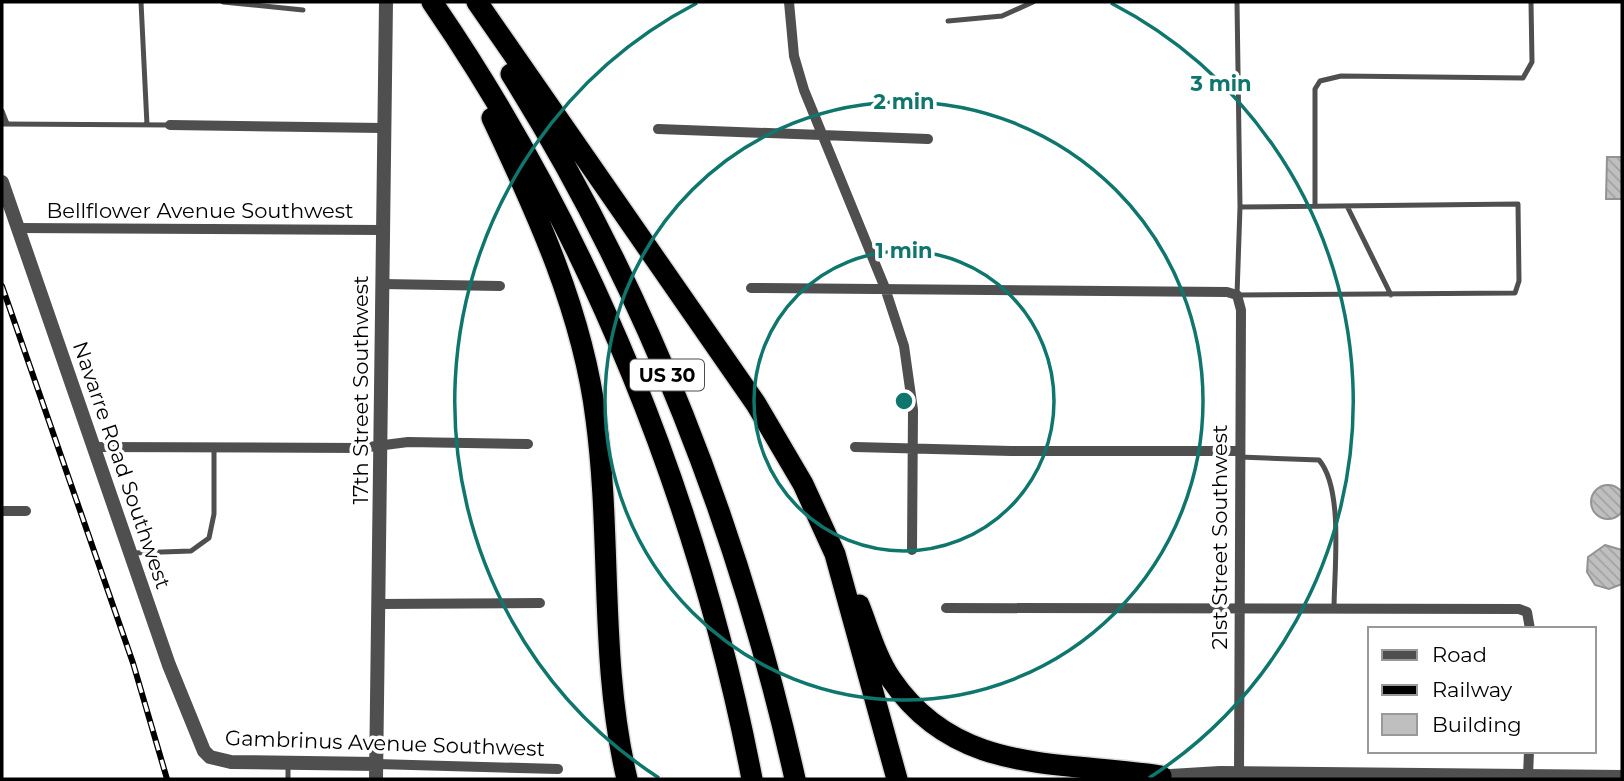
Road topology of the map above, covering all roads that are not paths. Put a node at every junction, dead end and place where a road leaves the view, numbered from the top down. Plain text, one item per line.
1 (141, 2) edge
2 (223, 2) edge
3 (386, 2) edge
4 (431, 2) edge
5 (465, 2) edge
6 (477, 2) edge
7 (789, 2) edge
8 (1033, 2) edge
9 (1237, 2) edge
10 (1531, 2) edge
11 (303, 9) dead end
12 (947, 21) dead end
13 (2, 111) edge
14 (4, 124) edge
15 (147, 125) junction
16 (170, 125) joint
17 (383, 128) junction
18 (658, 129) dead end
19 (820, 133) junction
20 (928, 139) dead end
21 (2, 182) edge
22 (1315, 206) junction
23 (1347, 206) junction
24 (1240, 207) junction
25 (18, 228) junction
26 (382, 230) junction
27 (382, 285) junction
28 (500, 286) dead end
29 (751, 288) dead end
30 (885, 288) junction
31 (1237, 295) junction
32 (1391, 295) junction
33 (528, 444) dead end
34 (380, 446) junction
35 (94, 447) junction
36 (214, 447) junction
37 (855, 447) dead end
38 (913, 449) junction
39 (1240, 454) junction
40 (2, 511) edge
41 (26, 511) dead end
42 (912, 550) dead end
43 (130, 553) junction
44 (835, 554) junction
45 (540, 603) dead end
46 (379, 604) junction
47 (946, 608) dead end
48 (1240, 610) junction
49 (1334, 610) junction
50 (1530, 627) edge
51 (1529, 753) edge
52 (210, 757) joint
53 (288, 763) junction
54 (376, 764) junction
55 (558, 769) dead end
56 (514, 774) edge
57 (1161, 776) junction
58 (1239, 776) edge
59 (1528, 776) junction
60 (1622, 777) edge
61 (288, 779) edge
62 (376, 779) edge
63 (627, 779) edge
64 (752, 779) edge
65 (795, 779) edge
66 (897, 779) edge
67 (1139, 779) edge

1 - 15 lane
2 - 11 lane
3 - 17 street, 17th Street Southwest
4 - 63 highway
4 - 64 highway, US 30
5 - 65 highway, US 30
6 - 44 highway
7 - 19 street
8 - 12 lane
9 - 24 lane
10 - 22 lane
13 - 14 lane
14 - 15 lane
15 - 16 lane
16 - 17 street
17 - 26 street, 17th Street Southwest
18 - 19 street
19 - 20 street
19 - 30 street
21 - 25 street, Navarre Road Southwest
22 - 23 lane
22 - 24 lane
23 - 32 lane
23 - 32 lane
24 - 31 lane
25 - 26 street, Bellflower Avenue Southwest
25 - 35 street, Navarre Road Southwest
26 - 27 street, 17th Street Southwest
27 - 28 street
27 - 34 street, 17th Street Southwest
29 - 30 street
30 - 31 street
30 - 38 street
31 - 32 lane
31 - 39 street, 21st Street Southwest
33 - 34 street
34 - 36 street
34 - 46 street, 17th Street Southwest
35 - 36 street
35 - 43 street, Navarre Road Southwest
36 - 43 lane
37 - 38 street
38 - 39 street
38 - 42 street
39 - 48 street, 21st Street Southwest
39 - 49 lane
40 - 41 street
43 - 52 street, Navarre Road Southwest
44 - 57 highway
44 - 66 highway
45 - 46 street
46 - 54 street, 17th Street Southwest
47 - 48 street
48 - 49 street
48 - 58 street, 21st Street Southwest
49 - 50 street
51 - 59 street
52 - 53 street, Gambrinus Avenue Southwest
53 - 54 street, Gambrinus Avenue Southwest
53 - 61 lane
54 - 56 street, Gambrinus Avenue Southwest
54 - 62 street, 17th Street Southwest
55 - 56 street, Gambrinus Avenue Southwest
57 - 58 street
57 - 67 street
58 - 59 street
59 - 60 street

